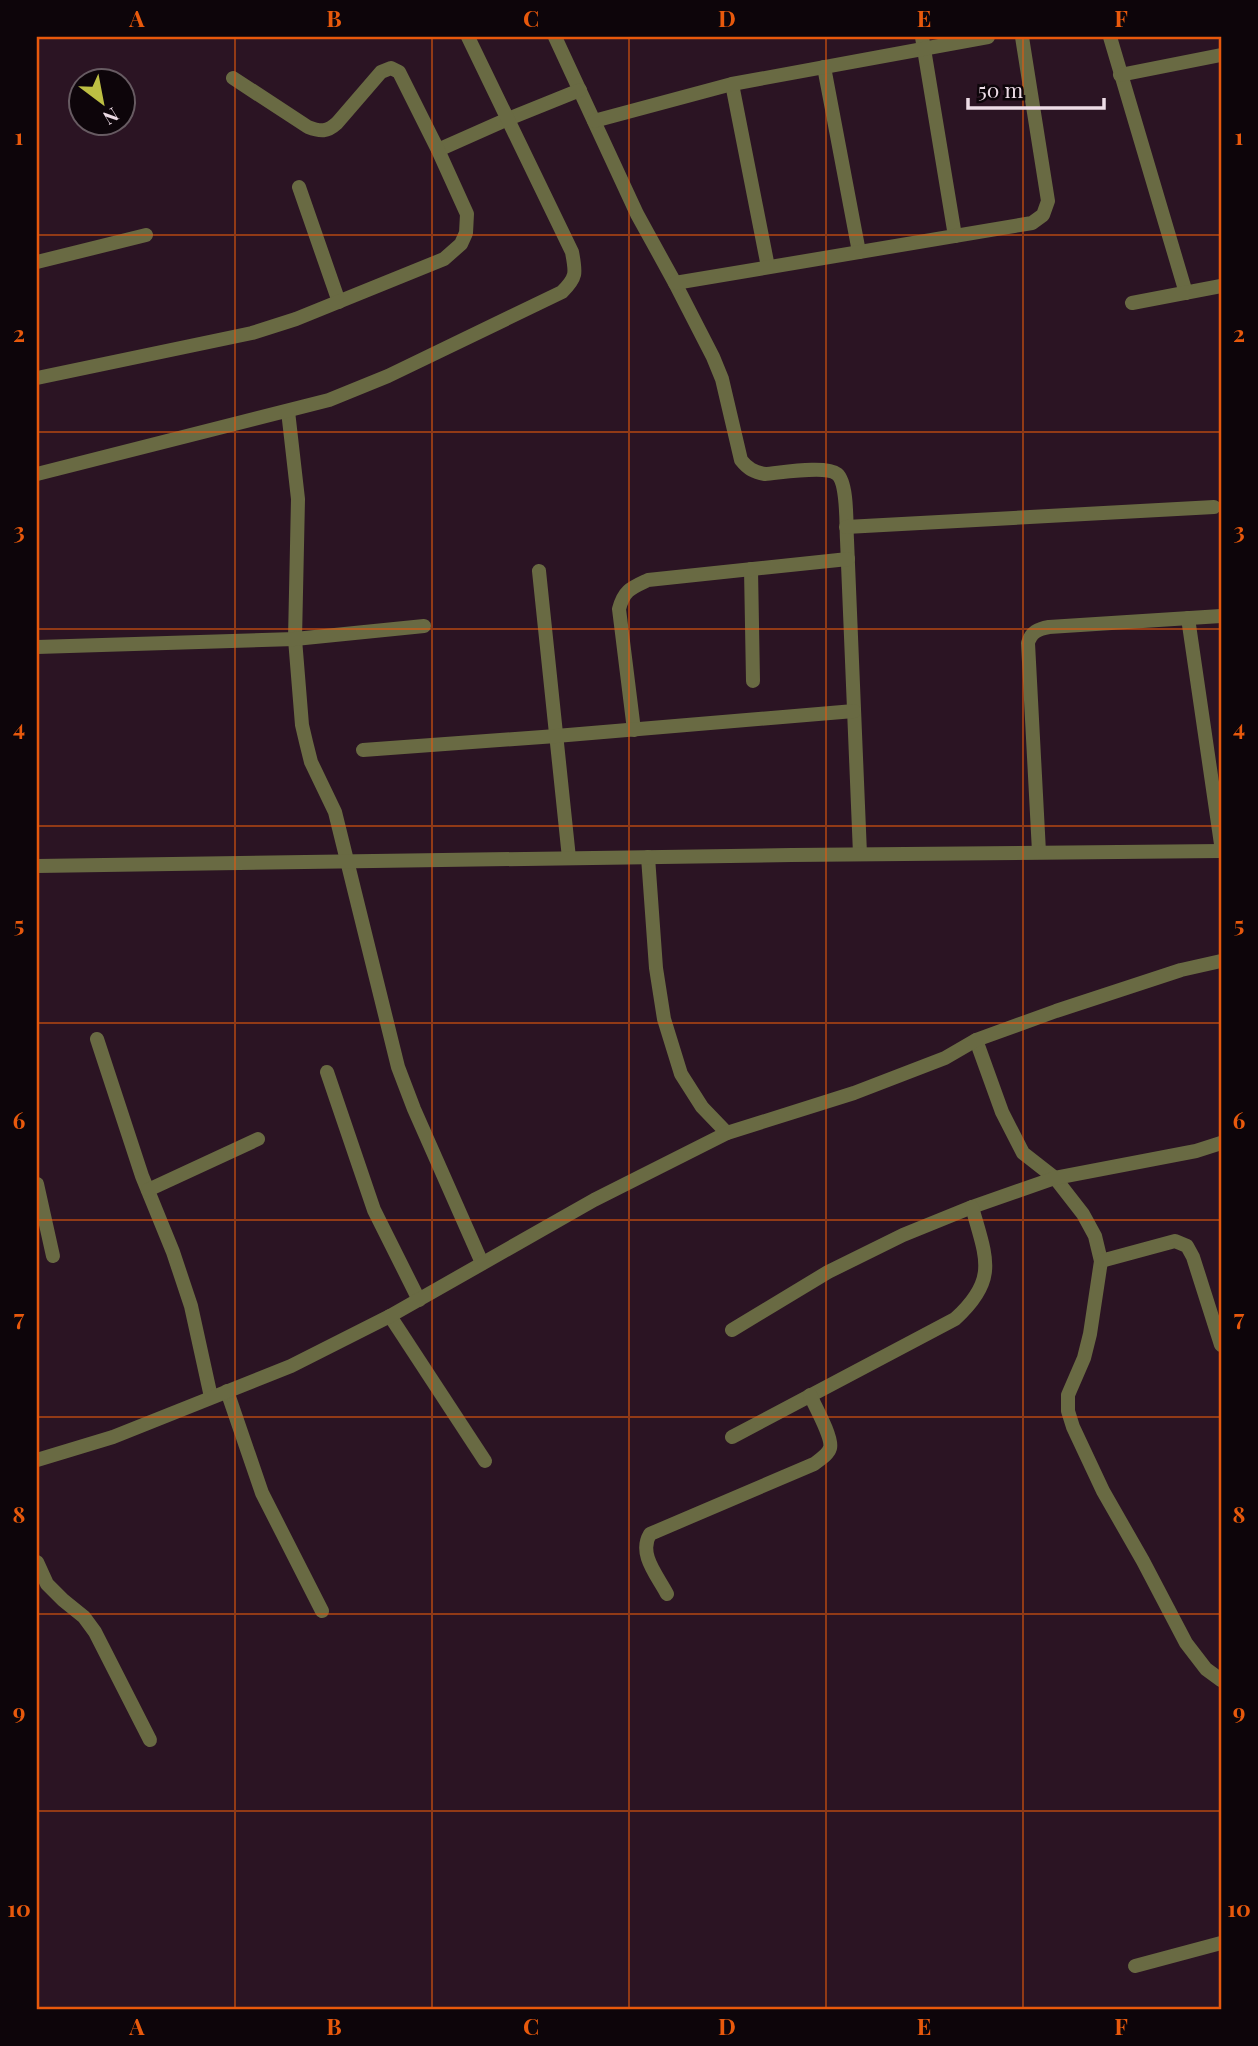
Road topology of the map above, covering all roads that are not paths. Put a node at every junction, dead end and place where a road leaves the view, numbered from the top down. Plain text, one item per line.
1 (468, 37) edge
2 (555, 37) edge
3 (988, 37) edge
4 (1022, 37) edge
5 (1110, 37) edge
6 (924, 43) edge
7 (1221, 55) edge
8 (824, 67) junction
9 (1120, 75) junction
10 (233, 78) dead end
11 (732, 84) junction
12 (580, 90) junction
13 (508, 119) junction
14 (594, 121) junction
15 (439, 150) junction
16 (299, 187) dead end
17 (146, 235) dead end
18 (955, 236) junction
19 (859, 252) junction
20 (37, 262) edge
21 (768, 267) junction
22 (675, 283) junction
23 (1221, 286) edge
24 (1186, 293) junction
25 (339, 302) junction
26 (1132, 303) dead end
27 (37, 377) edge
28 (288, 411) junction
29 (37, 474) edge
30 (1214, 507) dead end
31 (846, 527) junction
32 (848, 559) junction
33 (751, 569) junction
34 (539, 570) dead end
35 (1221, 616) edge
36 (1188, 618) junction
37 (425, 626) dead end
38 (295, 639) junction
39 (37, 647) edge
40 (753, 681) dead end
41 (854, 711) junction
42 (634, 730) junction
43 (556, 736) junction
44 (363, 750) dead end
45 (1221, 844) edge
46 (1221, 851) edge
47 (1038, 852) junction
48 (860, 854) junction
49 (648, 857) junction
50 (569, 858) junction
51 (348, 863) junction
52 (37, 866) edge
53 (1221, 961) edge
54 (97, 1039) dead end
55 (976, 1040) junction
56 (327, 1072) dead end
57 (727, 1133) junction
58 (258, 1139) dead end
59 (1221, 1143) edge
60 (1055, 1178) junction
61 (37, 1184) edge
62 (148, 1190) junction
63 (971, 1207) junction
64 (53, 1256) dead end
65 (1101, 1261) junction
66 (482, 1263) junction
67 (419, 1300) junction
68 (390, 1316) junction
69 (732, 1330) dead end
70 (1221, 1345) edge
71 (227, 1391) junction
72 (810, 1395) junction
73 (211, 1397) junction
74 (732, 1437) dead end
75 (37, 1460) edge
76 (485, 1461) dead end
77 (37, 1562) edge
78 (667, 1594) dead end
79 (322, 1611) dead end
80 (1221, 1679) edge
81 (150, 1740) dead end
82 (1221, 1944) edge
83 (1135, 1966) dead end

1 - 13 street
2 - 12 street
3 - 6 street
4 - 18 street
5 - 9 street
6 - 8 street
6 - 18 street
7 - 9 street
8 - 11 street
8 - 19 street
9 - 24 street
10 - 15 street
11 - 14 street
11 - 21 street
12 - 13 street
12 - 14 street
13 - 15 street
13 - 28 street
14 - 22 street
15 - 25 street
16 - 25 street
17 - 20 street
18 - 19 street
19 - 21 street
21 - 22 street
22 - 31 street
23 - 24 street
24 - 26 street
25 - 27 street
28 - 29 street
28 - 38 street
30 - 31 street
31 - 32 street
32 - 33 street
32 - 41 street
33 - 40 street
33 - 42 street
34 - 43 street
35 - 36 street
36 - 45 street
36 - 47 street
37 - 38 street
38 - 39 street
38 - 51 street
41 - 42 street
41 - 48 street
42 - 43 street
43 - 44 street
43 - 50 street
46 - 47 street
47 - 48 street
48 - 49 street
49 - 50 street
49 - 57 street
50 - 51 street
51 - 52 street
51 - 66 street
53 - 55 street
54 - 62 street
55 - 57 street
55 - 60 street
56 - 67 street
57 - 66 street
58 - 62 street
59 - 60 street
60 - 63 street
60 - 65 street
61 - 64 street
62 - 73 street
63 - 69 street
63 - 72 street
65 - 70 street
65 - 80 street
66 - 67 street
67 - 68 street
68 - 71 street
68 - 76 street
71 - 73 street
71 - 79 street
72 - 74 street
72 - 78 street
73 - 75 street
77 - 81 street
82 - 83 street

